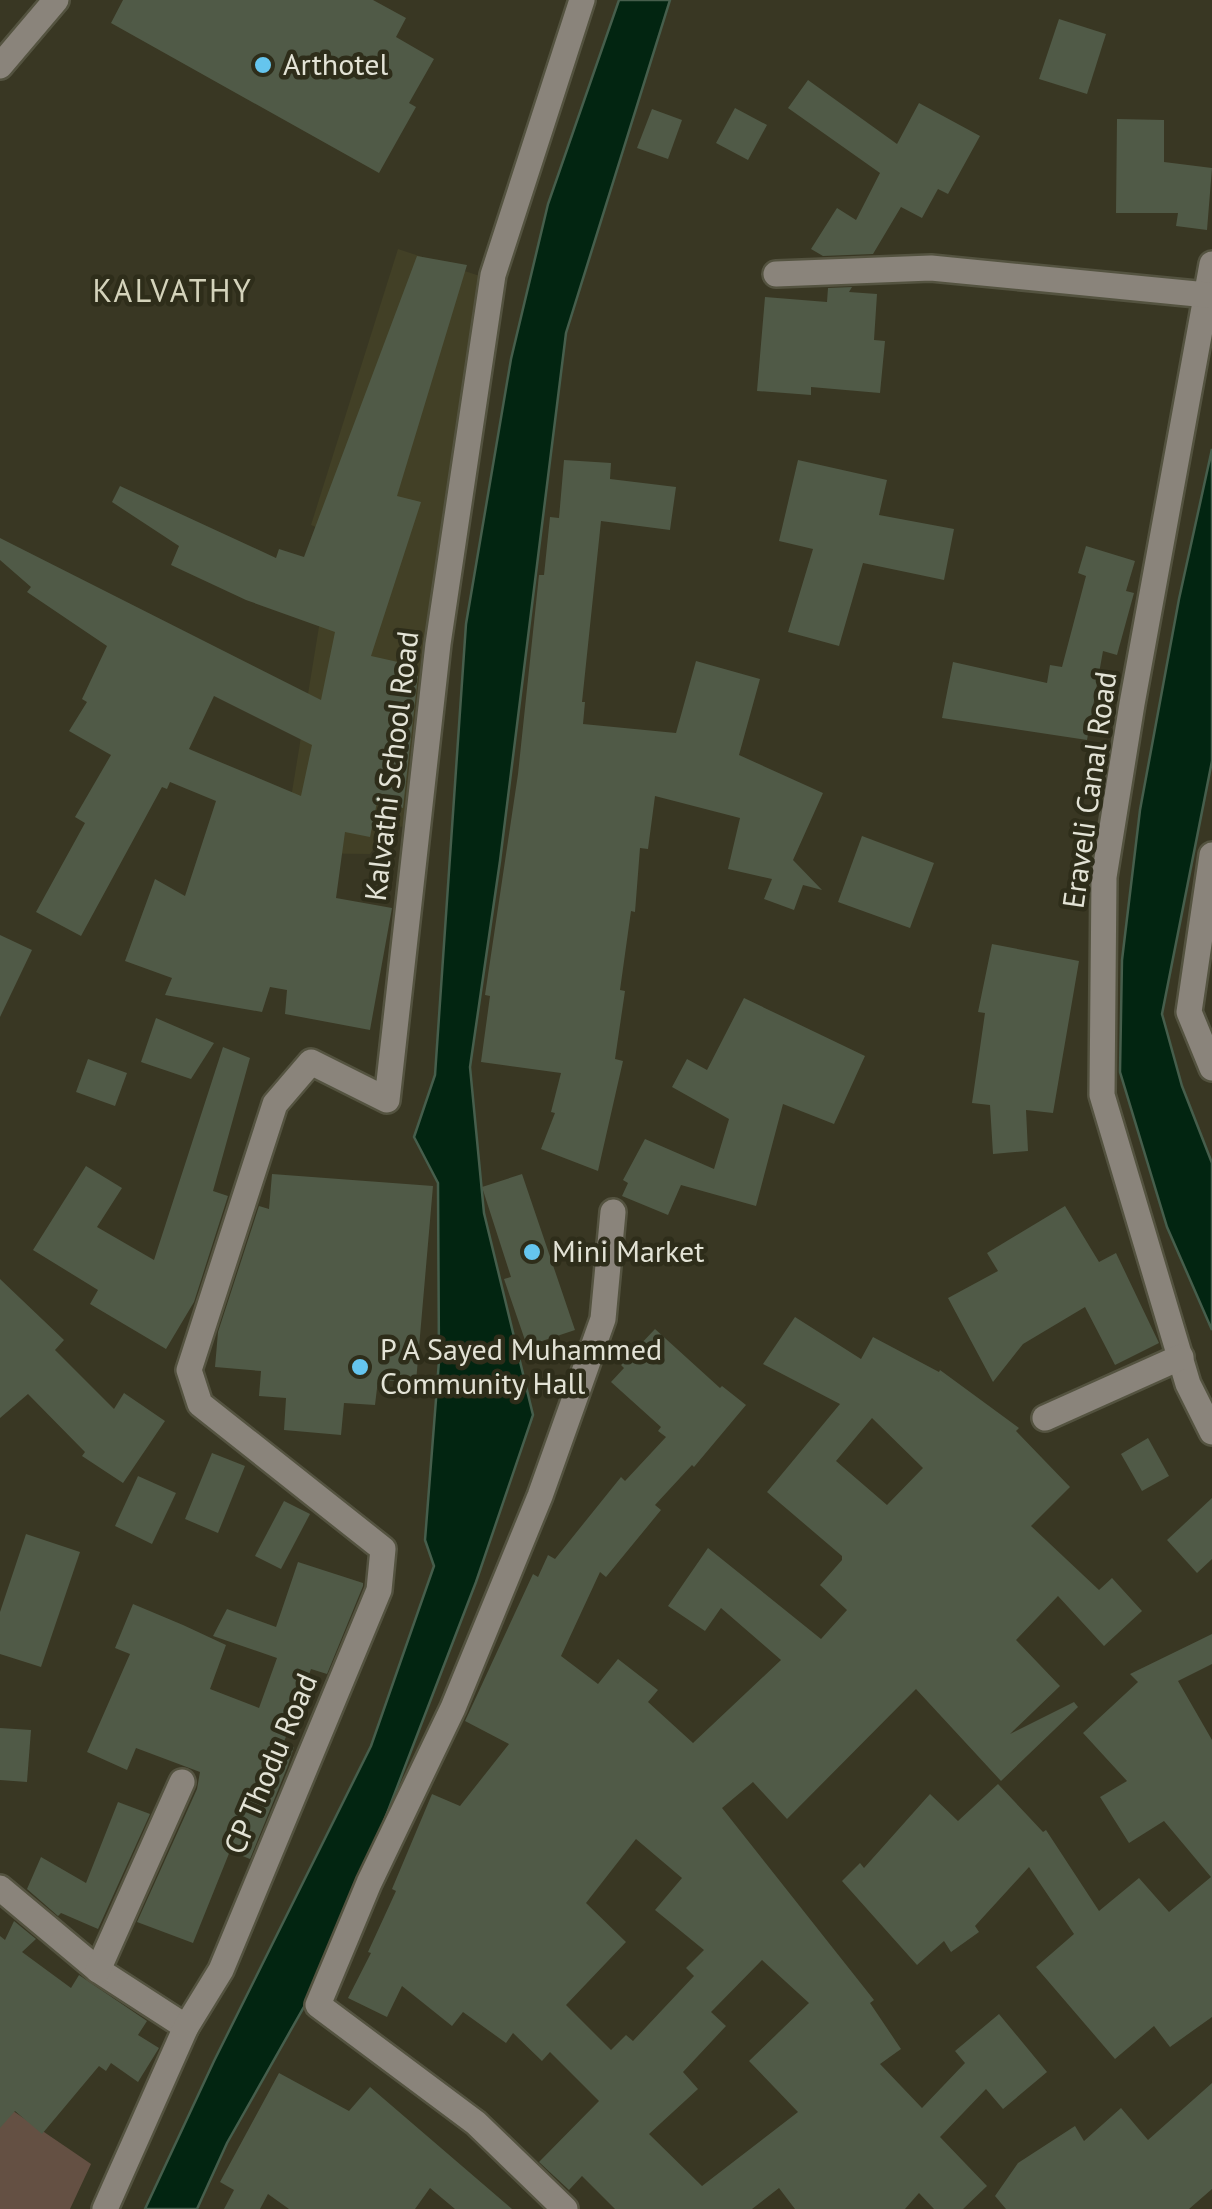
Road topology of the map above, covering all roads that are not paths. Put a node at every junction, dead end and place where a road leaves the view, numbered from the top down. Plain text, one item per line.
1 (56, 0) edge
2 (582, 0) edge
3 (0, 66) edge
4 (1212, 264) edge
5 (776, 274) dead end
6 (1208, 294) junction
7 (1212, 855) edge
8 (1205, 939) edge
9 (1212, 1068) edge
10 (613, 1212) dead end
11 (1180, 1357) junction
12 (200, 1404) joint
13 (1045, 1418) dead end
14 (1212, 1432) edge
15 (182, 1782) dead end
16 (0, 1888) edge
17 (98, 1970) junction
18 (186, 2027) junction
19 (105, 2209) edge
20 (564, 2209) edge

1 - 3 street
2 - 12 street, Kalvathi School Road
4 - 6 street, Eraveli Canal Road
5 - 6 street
6 - 11 street, Eraveli Canal Road
7 - 8 street
8 - 9 street
10 - 20 street
11 - 13 street
11 - 14 street, Eraveli Canal Road
12 - 18 street, CP Thodu Road
15 - 17 street
16 - 17 street
17 - 18 street
18 - 19 street, CP Thodu Road

